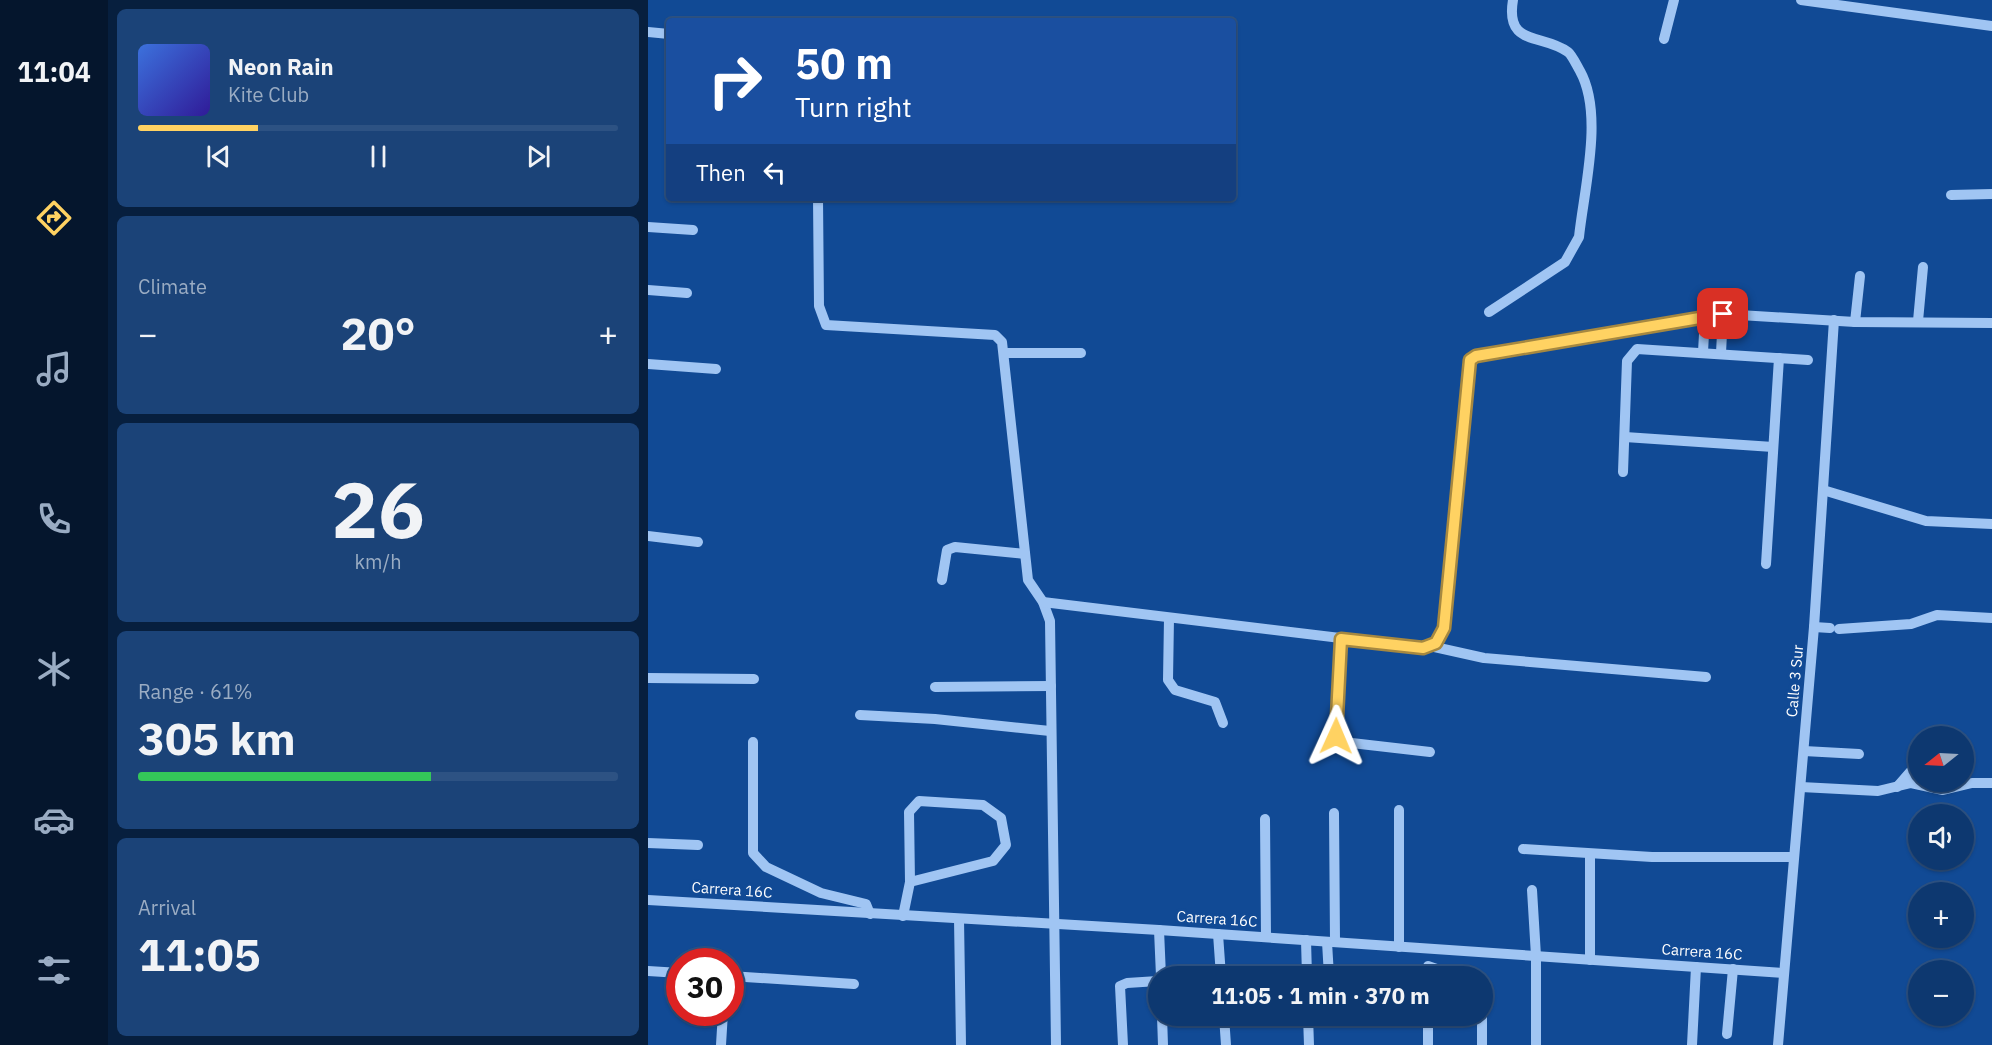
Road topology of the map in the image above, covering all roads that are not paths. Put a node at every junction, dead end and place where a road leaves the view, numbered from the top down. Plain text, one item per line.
1 (1513, 0) edge
2 (1674, 0) edge
3 (1801, 0) edge
4 (1992, 26) edge
5 (648, 32) edge
6 (666, 34) edge
7 (1664, 39) dead end
8 (1992, 194) edge
9 (1951, 195) dead end
10 (818, 201) edge
11 (648, 227) edge
12 (693, 230) dead end
13 (1923, 267) dead end
14 (1860, 276) dead end
15 (648, 290) edge
16 (687, 293) dead end
17 (1489, 312) dead end
18 (1723, 314) junction
19 (1705, 316) junction
20 (1834, 320) junction
21 (1918, 321) junction
22 (1855, 322) junction
23 (1992, 323) edge
24 (1703, 352) junction
25 (1004, 353) junction
26 (1082, 353) dead end
27 (1721, 353) junction
28 (1779, 358) junction
29 (1808, 360) dead end
30 (648, 364) edge
31 (716, 369) dead end
32 (1625, 436) junction
33 (1773, 447) junction
34 (1623, 472) dead end
35 (1823, 490) junction
36 (1992, 524) edge
37 (648, 536) edge
38 (698, 542) dead end
39 (1025, 554) junction
40 (1766, 564) dead end
41 (942, 580) dead end
42 (1043, 602) junction
43 (1169, 618) junction
44 (1992, 618) edge
45 (1814, 627) junction
46 (1341, 639) junction
47 (1430, 646) junction
48 (1706, 676) dead end
49 (648, 678) edge
50 (754, 679) dead end
51 (1051, 686) junction
52 (935, 687) dead end
53 (860, 715) dead end
54 (1223, 723) dead end
55 (1050, 731) junction
56 (753, 742) dead end
57 (1804, 751) junction
58 (1430, 752) dead end
59 (1859, 754) dead end
60 (1908, 774) edge
61 (1992, 783) edge
62 (1801, 787) junction
63 (1897, 787) junction
64 (1399, 810) dead end
65 (1334, 813) dead end
66 (1265, 819) dead end
67 (648, 843) edge
68 (698, 845) dead end
69 (1523, 849) dead end
70 (1590, 855) junction
71 (1794, 858) junction
72 (910, 882) junction
73 (1532, 890) dead end
74 (648, 900) edge
75 (870, 914) junction
76 (903, 916) junction
77 (959, 919) junction
78 (1055, 925) junction
79 (1159, 930) junction
80 (1218, 934) junction
81 (1266, 937) junction
82 (1306, 940) junction
83 (1331, 942) junction
84 (1400, 947) junction
85 (1428, 949) junction
86 (1536, 957) junction
87 (1590, 960) junction
88 (1160, 966) edge
89 (1220, 966) edge
90 (1307, 966) edge
91 (1330, 966) edge
92 (1428, 966) edge
93 (1696, 967) junction
94 (1733, 969) junction
95 (648, 971) edge
96 (666, 972) edge
97 (1783, 973) junction
98 (744, 977) edge
99 (1148, 982) edge
100 (854, 984) dead end
101 (722, 1026) edge
102 (1162, 1026) edge
103 (1225, 1026) edge
104 (1308, 1026) edge
105 (1428, 1026) edge
106 (1482, 1026) edge
107 (1727, 1034) dead end
108 (721, 1045) edge
109 (962, 1045) edge
110 (1056, 1045) edge
111 (1123, 1045) edge
112 (1163, 1045) edge
113 (1226, 1045) edge
114 (1309, 1045) edge
115 (1428, 1045) edge
116 (1482, 1045) edge
117 (1536, 1045) edge
118 (1692, 1045) edge
119 (1778, 1045) edge

1 - 17 street
2 - 7 street
3 - 4 street
5 - 6 street
8 - 9 street
10 - 25 street
11 - 12 street
13 - 21 street
14 - 22 street
15 - 16 street
18 - 19 street
18 - 20 street
18 - 27 street
19 - 24 street
19 - 47 street
20 - 22 street
20 - 35 street, Calle 3 Sur
21 - 22 street
21 - 23 street
24 - 27 street
24 - 32 street
25 - 26 street
25 - 39 street
27 - 28 street
28 - 29 street
28 - 33 street
30 - 31 street
32 - 33 street
32 - 34 street
33 - 40 street
35 - 36 street
35 - 45 street, Calle 3 Sur
37 - 38 street
39 - 41 street
39 - 42 street
42 - 43 street
42 - 51 street
43 - 46 street
43 - 54 street
44 - 45 street
45 - 57 street, Calle 3 Sur
46 - 47 street
46 - 58 street
47 - 48 street
49 - 50 street
51 - 52 street
51 - 55 street
53 - 55 street
55 - 78 street
56 - 75 street
57 - 59 street
57 - 62 street, Calle 3 Sur
60 - 63 street
61 - 63 street
62 - 63 street
62 - 71 street, Calle 3 Sur
64 - 84 street
65 - 83 street
66 - 81 street
67 - 68 street
69 - 70 street
70 - 71 street
70 - 87 street
71 - 97 street, Calle 3 Sur
72 - 72 street
72 - 76 street
73 - 86 street
74 - 75 street, Carrera 16C
75 - 76 street, Carrera 16C
76 - 77 street, Carrera 16C
77 - 78 street, Carrera 16C
77 - 109 street
78 - 79 street, Carrera 16C
78 - 110 street
79 - 80 street, Carrera 16C
79 - 88 street
80 - 81 street, Carrera 16C
80 - 89 street
81 - 82 street, Carrera 16C
82 - 83 street, Carrera 16C
82 - 90 street
83 - 84 street, Carrera 16C
83 - 91 street
84 - 85 street, Carrera 16C
85 - 86 street, Carrera 16C
85 - 92 street
86 - 87 street, Carrera 16C
86 - 117 street
87 - 93 street, Carrera 16C
93 - 94 street, Carrera 16C
93 - 118 street
94 - 97 street, Carrera 16C
94 - 107 street
95 - 96 street
97 - 119 street, Calle 3 Sur
98 - 100 street
99 - 111 street
101 - 108 street
102 - 112 street
103 - 113 street
104 - 114 street
105 - 115 street
106 - 116 street

